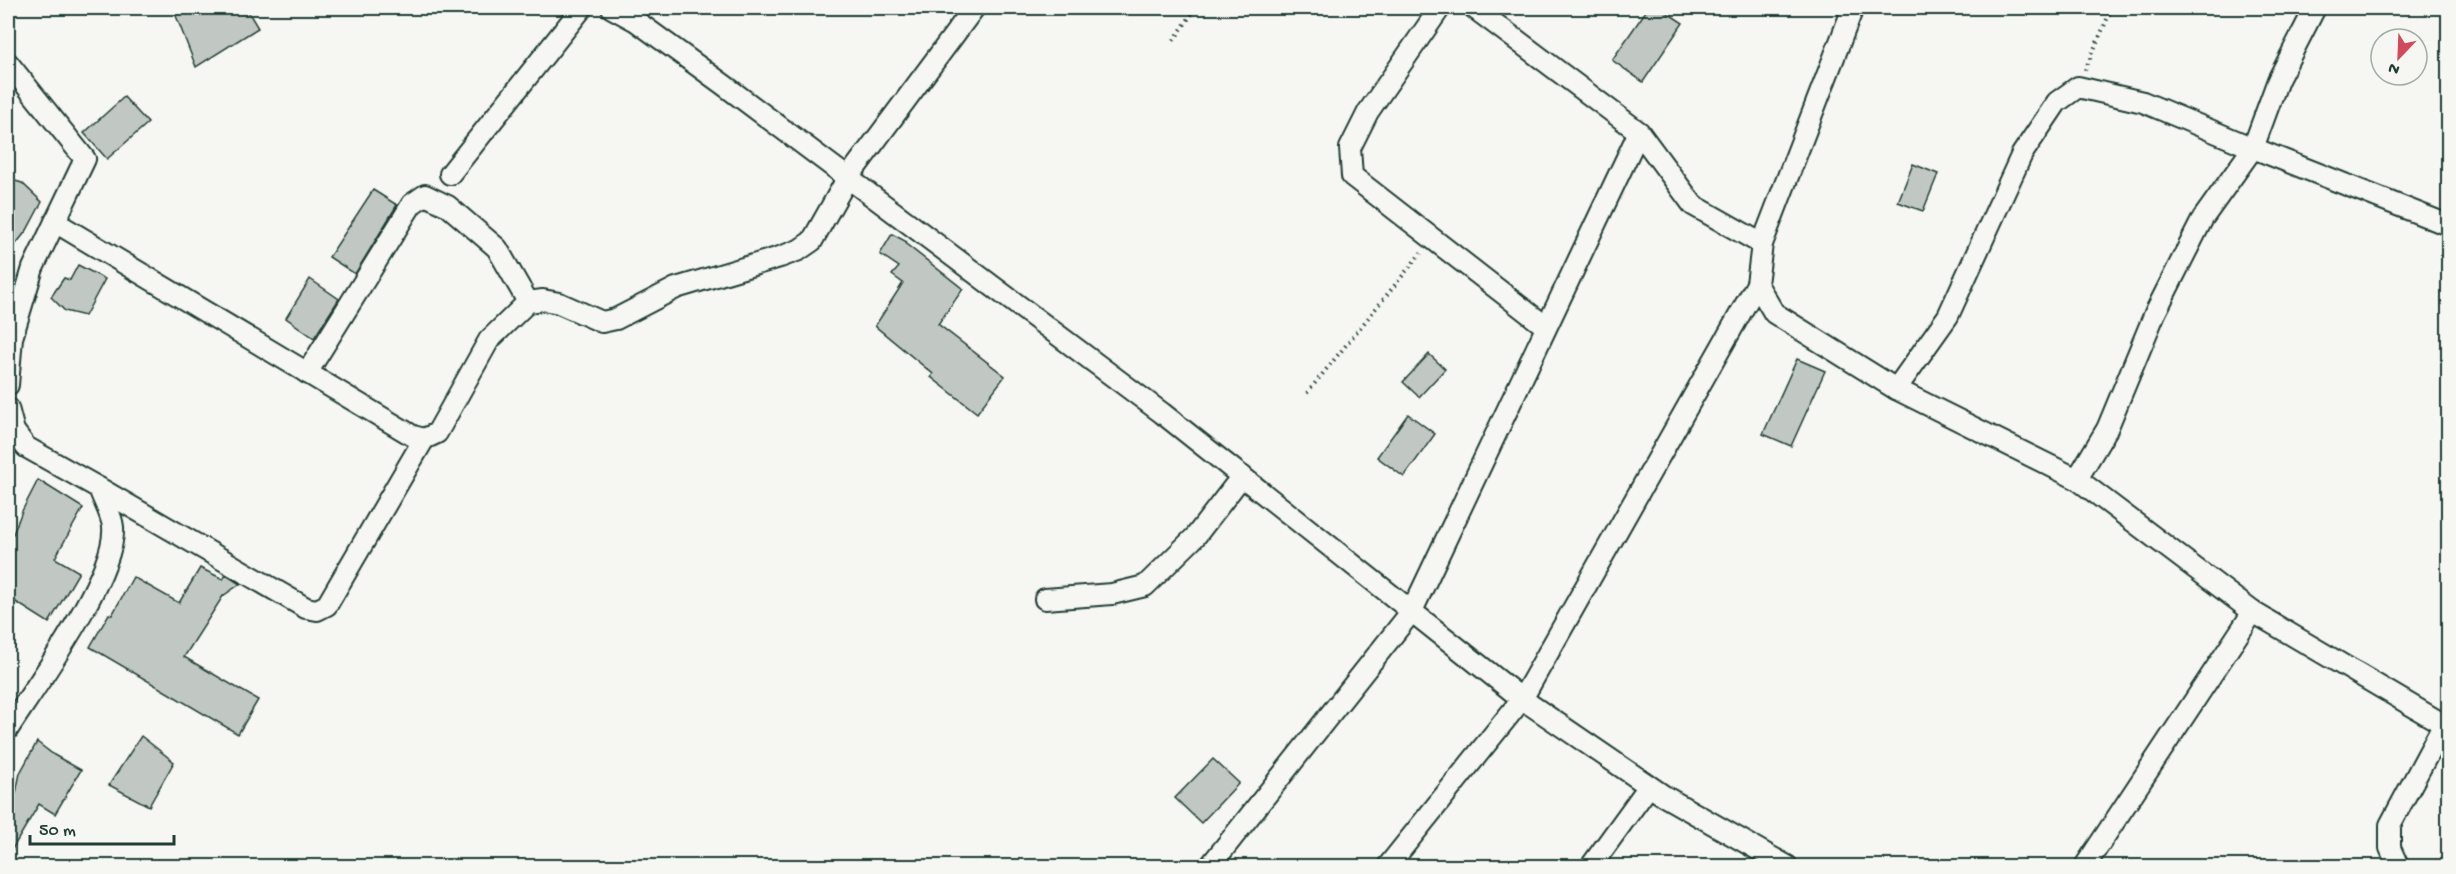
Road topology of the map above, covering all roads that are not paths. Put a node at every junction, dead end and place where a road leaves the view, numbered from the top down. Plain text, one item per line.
1 (582, 8) edge
2 (612, 8) edge
3 (974, 8) edge
4 (1440, 8) edge
5 (1474, 8) edge
6 (1853, 8) edge
7 (2315, 8) edge
8 (8, 63) edge
9 (1639, 132) junction
10 (2253, 147) junction
11 (450, 174) dead end
12 (847, 179) junction
13 (54, 222) junction
14 (2448, 225) edge
15 (1762, 244) junction
16 (1757, 284) junction
17 (528, 302) junction
18 (1545, 326) junction
19 (10, 335) edge
20 (307, 373) junction
21 (8, 385) edge
22 (1896, 389) junction
23 (8, 408) edge
24 (424, 439) junction
25 (1242, 476) junction
26 (2077, 479) junction
27 (99, 488) junction
28 (1045, 599) dead end
29 (1412, 611) junction
30 (2253, 612) junction
31 (1522, 699) junction
32 (2446, 725) edge
33 (8, 729) edge
34 (1649, 786) junction
35 (1210, 867) edge
36 (1388, 867) edge
37 (1591, 867) edge
38 (1787, 867) edge
39 (2085, 867) edge
40 (2398, 867) edge

1 - 11 street
2 - 12 street
3 - 12 street
4 - 18 street
5 - 9 street
6 - 15 street
7 - 10 street
8 - 13 street
9 - 15 street
9 - 18 street
10 - 14 street
10 - 22 street
10 - 26 street
12 - 17 street
12 - 25 street
13 - 19 street
13 - 20 street
15 - 16 street
16 - 22 street
16 - 31 street
17 - 20 street
17 - 24 street
18 - 29 street
19 - 21 street
20 - 24 street
22 - 26 street
23 - 27 street
24 - 27 street
25 - 28 street
25 - 29 street
26 - 30 street
27 - 33 street
29 - 31 street
29 - 35 street
30 - 32 street
30 - 39 street
31 - 34 street
31 - 36 street
32 - 40 street
34 - 37 street
34 - 38 street

